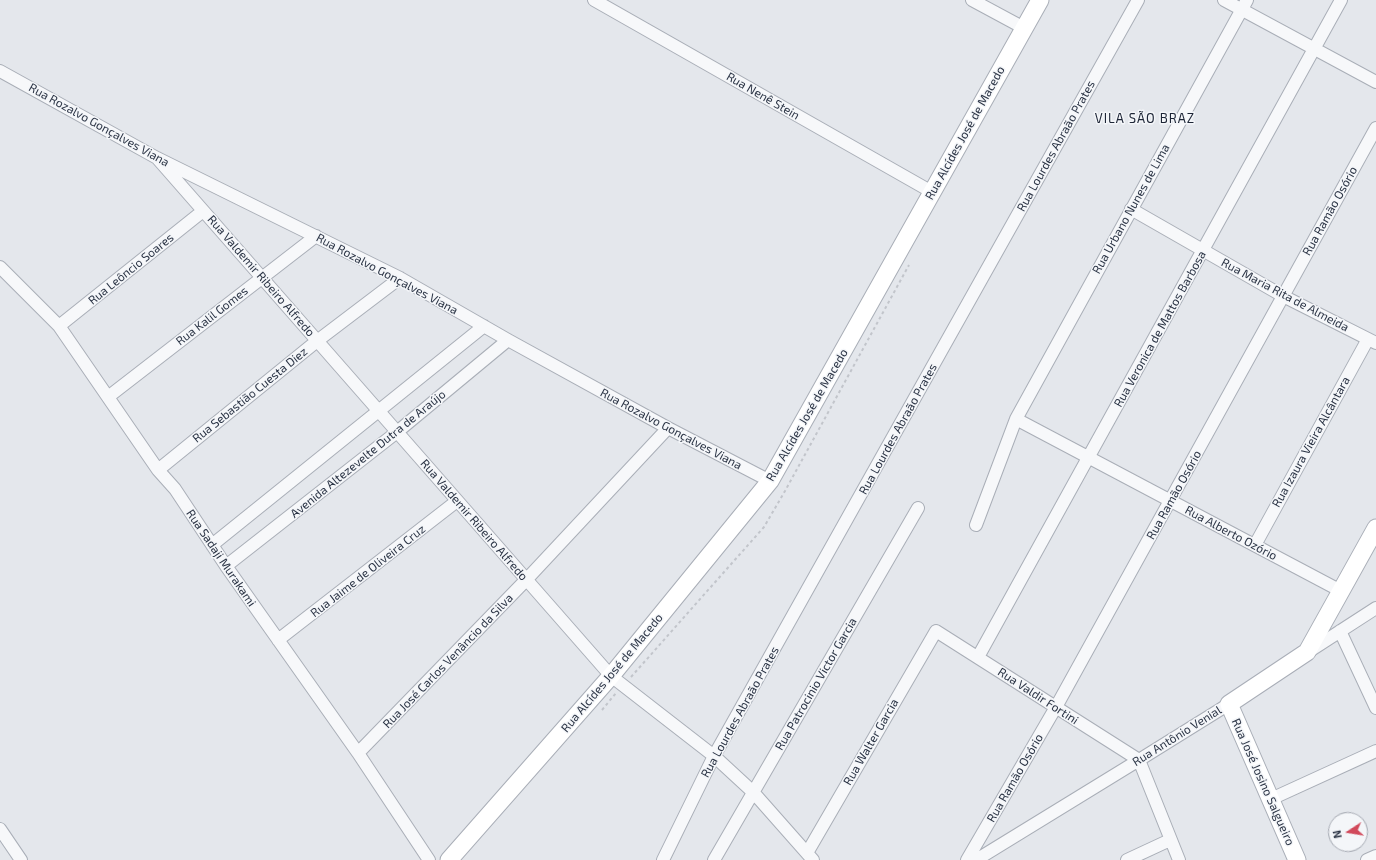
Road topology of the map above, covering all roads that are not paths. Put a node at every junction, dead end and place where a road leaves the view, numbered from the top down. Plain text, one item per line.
1 (594, 0) edge
2 (972, 0) edge
3 (1040, 0) edge
4 (1138, 0) edge
5 (1224, 0) edge
6 (1342, 0) edge
7 (1245, 5) edge
8 (1024, 28) junction
9 (1315, 49) junction
10 (0, 72) edge
11 (1376, 82) edge
12 (1376, 128) edge
13 (157, 158) junction
14 (932, 192) junction
15 (1131, 209) junction
16 (203, 211) junction
17 (316, 236) junction
18 (1203, 250) junction
19 (0, 267) edge
20 (262, 278) junction
21 (400, 278) junction
22 (1284, 296) junction
23 (59, 326) junction
24 (484, 326) junction
25 (508, 340) junction
26 (317, 341) junction
27 (1372, 341) edge
28 (108, 397) junction
29 (379, 411) junction
30 (1016, 419) junction
31 (668, 428) junction
32 (397, 432) junction
33 (1089, 457) junction
34 (158, 470) junction
35 (770, 481) junction
36 (457, 501) junction
37 (1171, 501) junction
38 (918, 508) dead end
39 (976, 525) dead end
40 (1376, 528) edge
41 (212, 545) junction
42 (1255, 546) junction
43 (226, 566) junction
44 (526, 580) junction
45 (1341, 591) junction
46 (1376, 608) edge
47 (936, 631) joint
48 (1340, 631) junction
49 (278, 640) junction
50 (1307, 652) junction
51 (978, 657) junction
52 (611, 676) junction
53 (1228, 704) junction
54 (1056, 707) junction
55 (1376, 708) edge
56 (1376, 751) edge
57 (358, 753) junction
58 (714, 756) junction
59 (1139, 760) junction
60 (753, 792) junction
61 (1271, 799) junction
62 (0, 830) edge
63 (1170, 840) junction
64 (1376, 856) edge
65 (810, 857) edge
66 (21, 860) edge
67 (429, 860) edge
68 (449, 860) edge
69 (663, 860) edge
70 (714, 860) edge
71 (967, 860) edge
72 (976, 860) edge
73 (1127, 860) edge
74 (1179, 860) edge
75 (1297, 860) edge
76 (1367, 860) edge

1 - 14 street, Rua Nenê Stein
2 - 8 street
3 - 8 street, Rua Alcídes José de Macedo
4 - 58 street, Rua Lourdes Abraão Prates
5 - 7 street
6 - 9 street, Rua Veronica de Mattos Barbosa
7 - 9 street
7 - 15 street, Rua Urbano Nunes de Lima
8 - 14 street, Rua Alcídes José de Macedo
9 - 11 street
9 - 18 street, Rua Veronica de Mattos Barbosa
10 - 13 street, Rua Rozalvo Gonçalves Viana
12 - 22 street, Rua Ramão Osório
13 - 16 street, Rua Valdemir Ribeiro Alfredo
13 - 17 street, Rua Rozalvo Gonçalves Viana
14 - 35 street, Rua Alcídes José de Macedo
15 - 18 street, Rua Maria Rita de Almeida
15 - 30 street, Rua Urbano Nunes de Lima
16 - 20 street, Rua Valdemir Ribeiro Alfredo
16 - 23 street, Rua Leôncio Soares
17 - 20 street, Rua Kalil Gomes
17 - 21 street, Rua Rozalvo Gonçalves Viana
18 - 22 street, Rua Maria Rita de Almeida
18 - 33 street, Rua Veronica de Mattos Barbosa
19 - 23 street, Rua Sadaji Murakami
20 - 26 street, Rua Valdemir Ribeiro Alfredo
20 - 28 street, Rua Kalil Gomes
21 - 24 street, Rua Rozalvo Gonçalves Viana
21 - 26 street, Rua Sebastião Cuesta Diez
22 - 27 street, Rua Maria Rita de Almeida
22 - 37 street, Rua Ramão Osório
23 - 28 street, Rua Sadaji Murakami
24 - 25 street, Rua Rozalvo Gonçalves Viana
24 - 29 street
25 - 31 street, Rua Rozalvo Gonçalves Viana
25 - 32 street, Avenida Altezevelte Dutra de Araújo
26 - 29 street, Rua Valdemir Ribeiro Alfredo
26 - 34 street, Rua Sebastião Cuesta Diez
27 - 42 street, Rua Izaura Vieira Alcântara
28 - 34 street, Rua Sadaji Murakami
29 - 32 street, Rua Valdemir Ribeiro Alfredo
29 - 41 street
30 - 33 street, Rua Alberto Ozório
30 - 39 street, Rua Urbano Nunes de Lima
31 - 35 street, Rua Rozalvo Gonçalves Viana
31 - 44 street, Rua José Carlos Venâncio da Silva
32 - 36 street, Rua Valdemir Ribeiro Alfredo
32 - 43 street, Avenida Altezevelte Dutra de Araújo
33 - 37 street, Rua Alberto Ozório
33 - 51 street, Rua Veronica de Mattos Barbosa
34 - 41 street, Rua Sadaji Murakami
35 - 52 street, Rua Alcídes José de Macedo
36 - 44 street, Rua Valdemir Ribeiro Alfredo
36 - 49 street, Rua Jaime de Oliveira Cruz
37 - 42 street, Rua Alberto Ozório
37 - 54 street, Rua Ramão Osório
38 - 60 street, Rua Patrocinio Victor Garcia
40 - 45 street
41 - 43 street, Rua Sadaji Murakami
42 - 45 street, Rua Alberto Ozório
43 - 49 street, Rua Sadaji Murakami
44 - 52 street, Rua Valdemir Ribeiro Alfredo
44 - 57 street, Rua José Carlos Venâncio da Silva
45 - 50 street
46 - 48 street, Rua Antônio Venial
47 - 51 street, Rua Valdir Fortini
47 - 65 street, Rua Walter Garcia
48 - 50 street, Rua Antônio Venial
48 - 55 street
49 - 57 street, Rua Sadaji Murakami
50 - 53 street, Rua Antônio Venial
51 - 54 street, Rua Valdir Fortini
52 - 58 street, Rua Valdemir Ribeiro Alfredo
52 - 68 street, Rua Alcídes José de Macedo
53 - 59 street, Rua Antônio Venial
53 - 61 street, Rua José Josino Salgueiro
54 - 59 street, Rua Valdir Fortini
54 - 71 street, Rua Ramão Osório
56 - 61 street
57 - 67 street, Rua Sadaji Murakami
58 - 60 street, Rua Valdemir Ribeiro Alfredo
58 - 69 street, Rua Lourdes Abraão Prates
59 - 63 street
59 - 72 street, Rua Antônio Venial
60 - 65 street, Rua Valdemir Ribeiro Alfredo
60 - 70 street, Rua Patrocinio Victor Garcia
61 - 75 street, Rua José Josino Salgueiro
62 - 66 street
63 - 73 street
63 - 74 street
64 - 76 street

